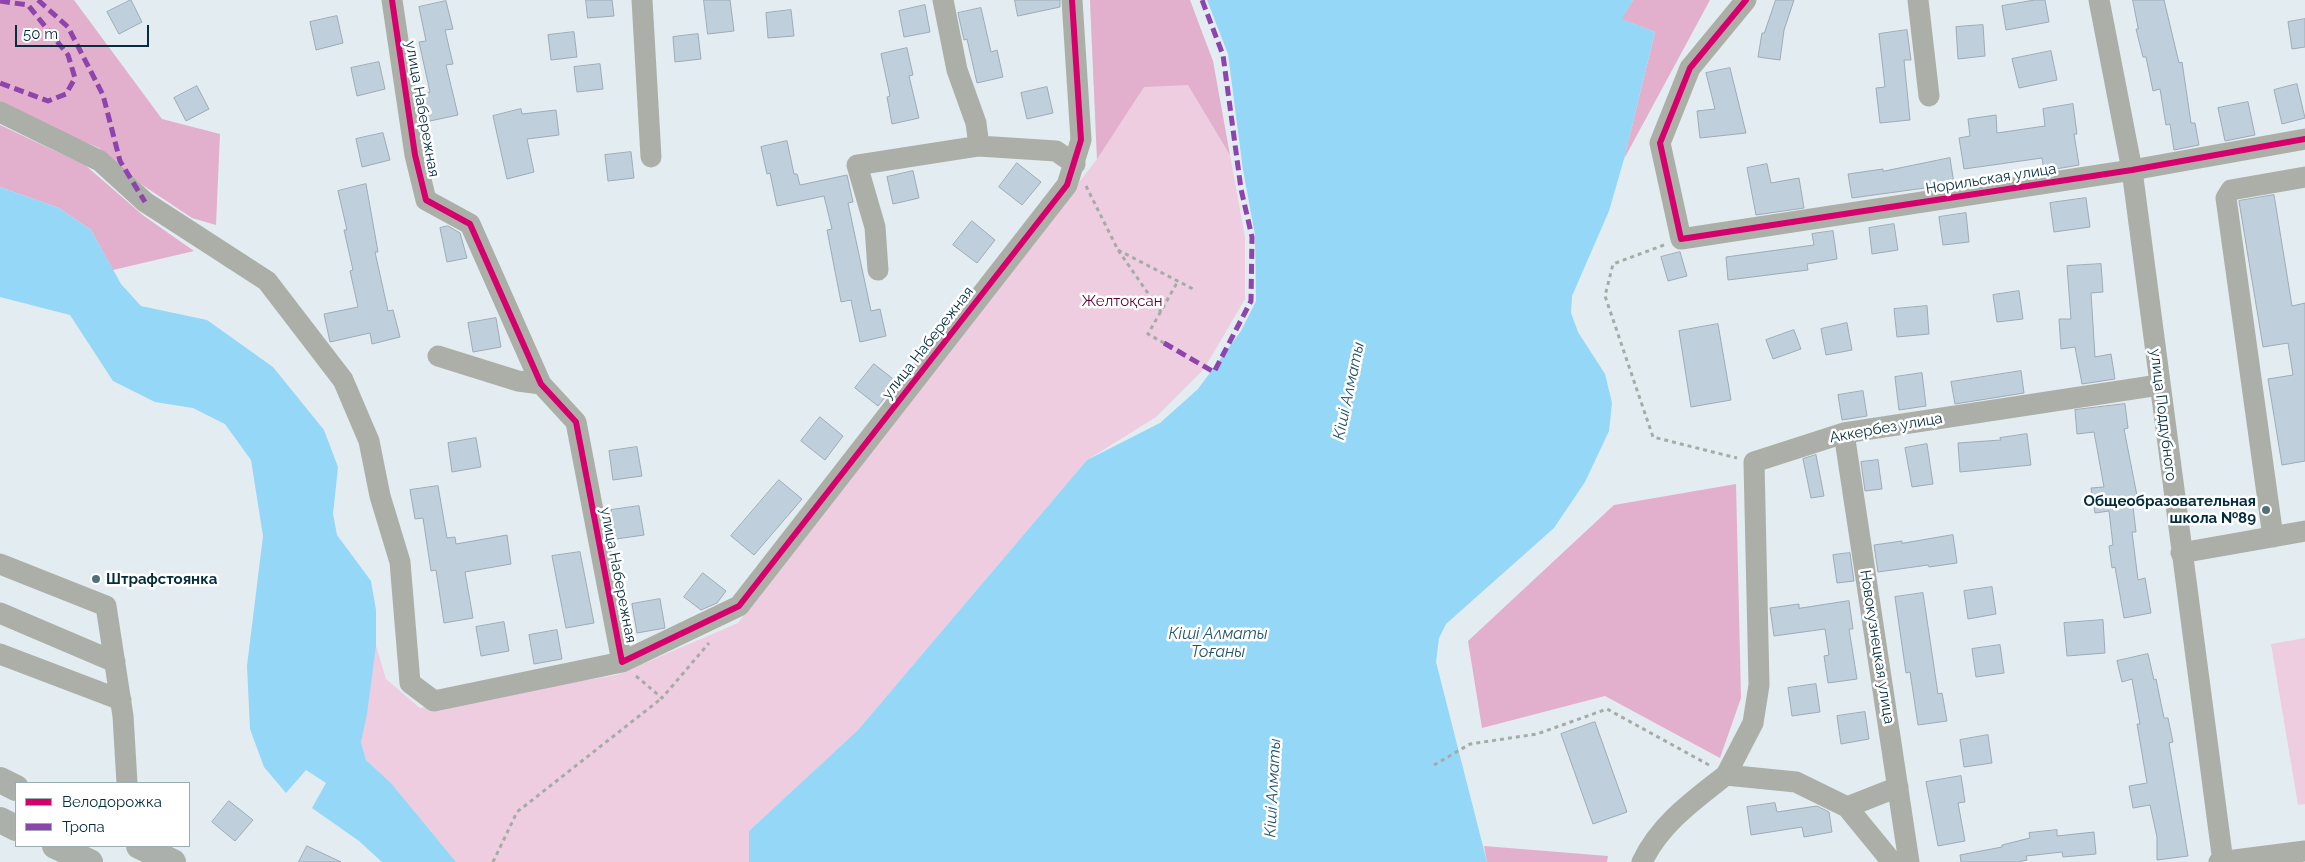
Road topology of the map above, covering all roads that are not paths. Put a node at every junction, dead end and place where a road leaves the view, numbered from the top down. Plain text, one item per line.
1 (392, 0) edge
2 (642, 0) edge
3 (943, 0) edge
4 (1072, 0) edge
5 (1746, 0) edge
6 (1918, 0) edge
7 (2099, 0) edge
8 (1929, 96) dead end
9 (0, 112) edge
10 (2305, 138) edge
11 (979, 146) junction
12 (651, 157) dead end
13 (1075, 164) junction
14 (2132, 170) junction
15 (2305, 177) edge
16 (878, 270) dead end
17 (438, 356) dead end
18 (541, 384) junction
19 (2158, 385) junction
20 (1844, 433) junction
21 (2305, 531) edge
22 (2273, 537) junction
23 (2181, 553) junction
24 (0, 564) edge
25 (0, 613) edge
26 (0, 654) edge
27 (115, 662) junction
28 (622, 662) junction
29 (121, 700) junction
30 (1726, 775) junction
31 (0, 780) edge
32 (127, 782) edge
33 (15, 788) edge
34 (1898, 788) junction
35 (1847, 807) junction
36 (0, 820) edge
37 (15, 828) edge
38 (57, 847) edge
39 (141, 847) edge
40 (2305, 851) edge
41 (90, 862) edge
42 (173, 862) edge
43 (1642, 862) edge
44 (1892, 862) edge
45 (1909, 862) edge
46 (2222, 862) edge

1 - 18 street, улица Набережная
2 - 12 street
3 - 11 street
4 - 13 street, улица Набережная
5 - 14 street, Норильская улица
6 - 8 street
7 - 14 street, улица Поддубного
9 - 28 street
10 - 14 street, Норильская улица
11 - 13 street
11 - 16 street
13 - 28 street, улица Набережная
14 - 19 street, улица Поддубного
15 - 22 street
17 - 18 street
18 - 28 street, улица Набережная
19 - 20 street, Аккербез улица
19 - 23 street, улица Поддубного
20 - 30 street, Аккербез улица
20 - 34 street, Новокузнецкая улица
21 - 22 street
22 - 23 street
23 - 46 street, улица Поддубного
24 - 27 street
25 - 27 street
26 - 29 street
27 - 29 street
29 - 32 street
30 - 35 street
30 - 43 street
31 - 33 main road
34 - 35 street
34 - 45 street, Новокузнецкая улица
35 - 44 street
36 - 37 main road
38 - 41 main road
39 - 42 main road
40 - 46 street

